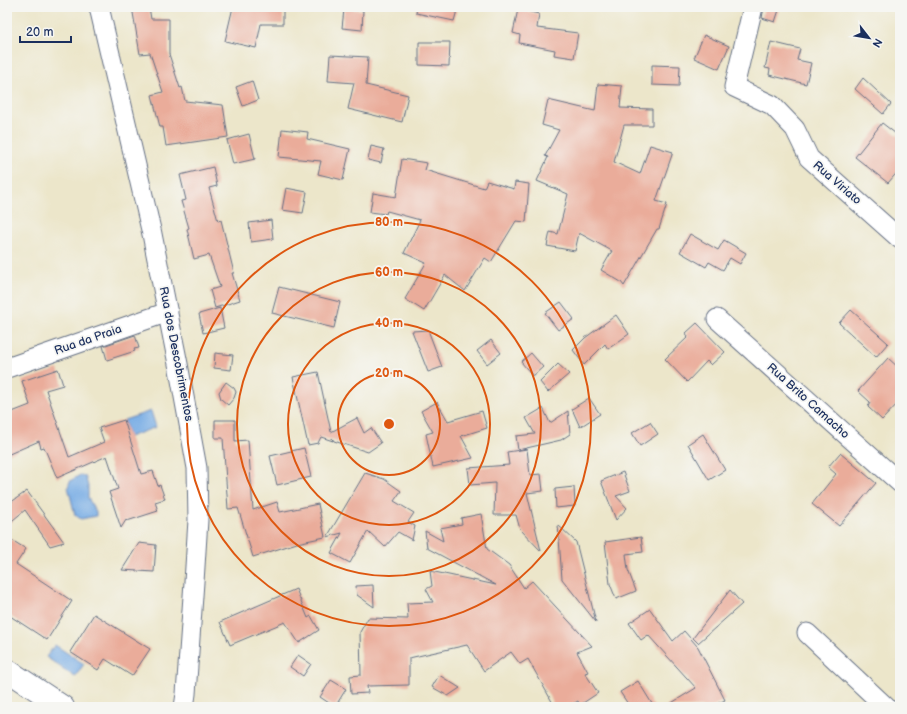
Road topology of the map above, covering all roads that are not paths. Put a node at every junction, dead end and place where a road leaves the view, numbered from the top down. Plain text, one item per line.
1 (98, 7) edge
2 (753, 7) edge
3 (900, 239) edge
4 (168, 312) junction
5 (717, 319) dead end
6 (7, 368) edge
7 (900, 483) edge
8 (807, 633) dead end
9 (7, 670) edge
10 (63, 707) edge
11 (184, 707) edge
12 (886, 707) edge

1 - 4 street, Rua dos Descobrimentos
2 - 3 street, Rua Viriato
4 - 6 street, Rua da Praia
4 - 11 street, Rua dos Descobrimentos
5 - 7 street, Rua Brito Camacho
8 - 12 street
9 - 10 street

